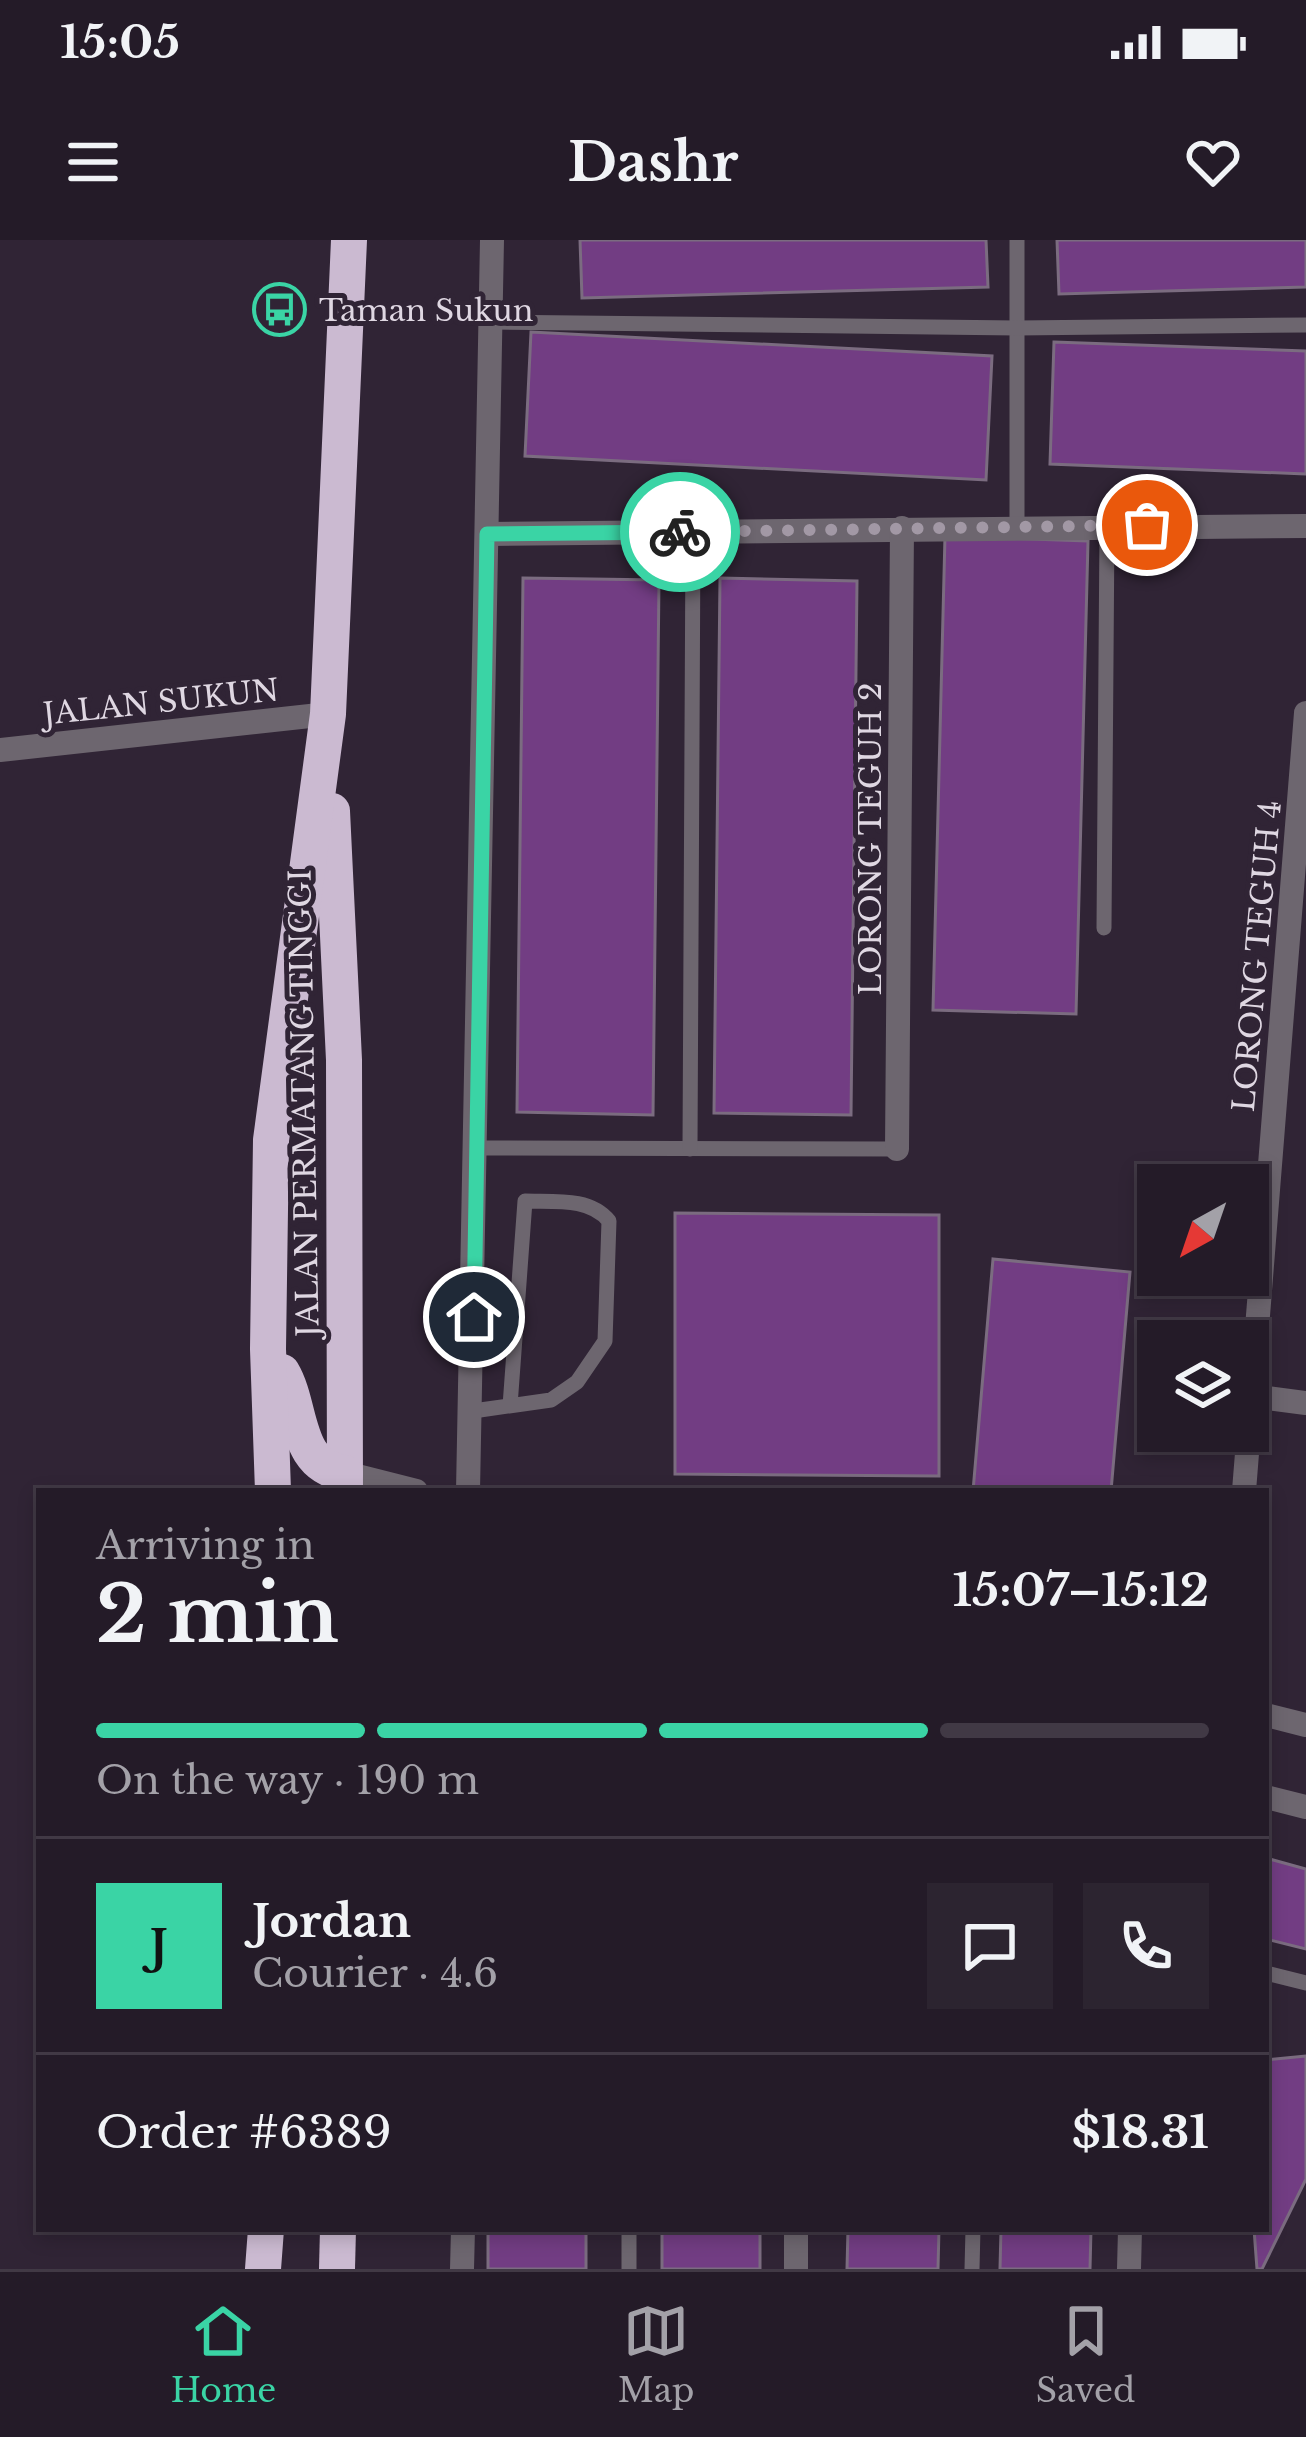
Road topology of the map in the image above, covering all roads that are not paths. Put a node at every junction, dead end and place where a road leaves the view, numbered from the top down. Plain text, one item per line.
1 (349, 240) edge
2 (492, 240) edge
3 (1017, 240) edge
4 (491, 322) junction
5 (1306, 325) edge
6 (1017, 328) junction
7 (1107, 525) junction
8 (1306, 526) edge
9 (1017, 527) junction
10 (902, 528) junction
11 (693, 532) junction
12 (487, 534) junction
13 (1306, 713) edge
14 (328, 714) junction
15 (0, 750) edge
16 (1104, 928) dead end
17 (477, 1148) junction
18 (690, 1149) junction
19 (897, 1149) joint
20 (1258, 1320) edge
21 (268, 1349) junction
22 (1269, 1398) edge
23 (1306, 1403) edge
24 (511, 1406) junction
25 (473, 1411) junction
26 (1247, 1452) edge
27 (345, 1482) edge
28 (273, 1488) edge
29 (392, 1488) edge
30 (468, 1488) edge
31 (1244, 1488) edge
32 (1269, 1715) edge
33 (1306, 1725) edge
34 (1269, 1798) edge
35 (1306, 1807) edge
36 (1269, 1974) edge
37 (1306, 1983) edge
38 (266, 2232) edge
39 (338, 2232) edge
40 (463, 2232) edge
41 (628, 2232) edge
42 (796, 2232) edge
43 (973, 2232) edge
44 (1130, 2232) edge
45 (263, 2269) edge
46 (337, 2269) edge
47 (462, 2269) edge
48 (629, 2269) edge
49 (796, 2269) edge
50 (972, 2269) edge
51 (1129, 2269) edge

1 - 14 highway, JALAN PERMATANG TINGGI
2 - 4 street
3 - 6 lane
4 - 6 lane
4 - 12 street
5 - 6 lane
6 - 9 lane
7 - 8 street
7 - 9 street
7 - 16 lane
9 - 10 street
10 - 11 street
10 - 19 street, LORONG TEGUH 2
11 - 12 street
11 - 18 lane
12 - 17 street
13 - 20 street, LORONG TEGUH 4
14 - 15 street, JALAN SUKUN
14 - 21 highway, JALAN PERMATANG TINGGI
14 - 27 highway, JALAN PERMATANG TINGGI
17 - 18 lane
17 - 25 street
18 - 19 lane
21 - 27 highway
21 - 28 highway, JALAN PERMATANG TINGGI
22 - 23 street
24 - 24 lane
24 - 25 lane
25 - 30 street
26 - 31 street, LORONG TEGUH 4
27 - 29 street
32 - 33 street
34 - 35 street
36 - 37 lane
38 - 45 highway
39 - 46 highway
40 - 47 street
41 - 48 lane
42 - 49 street
43 - 50 lane
44 - 51 street

